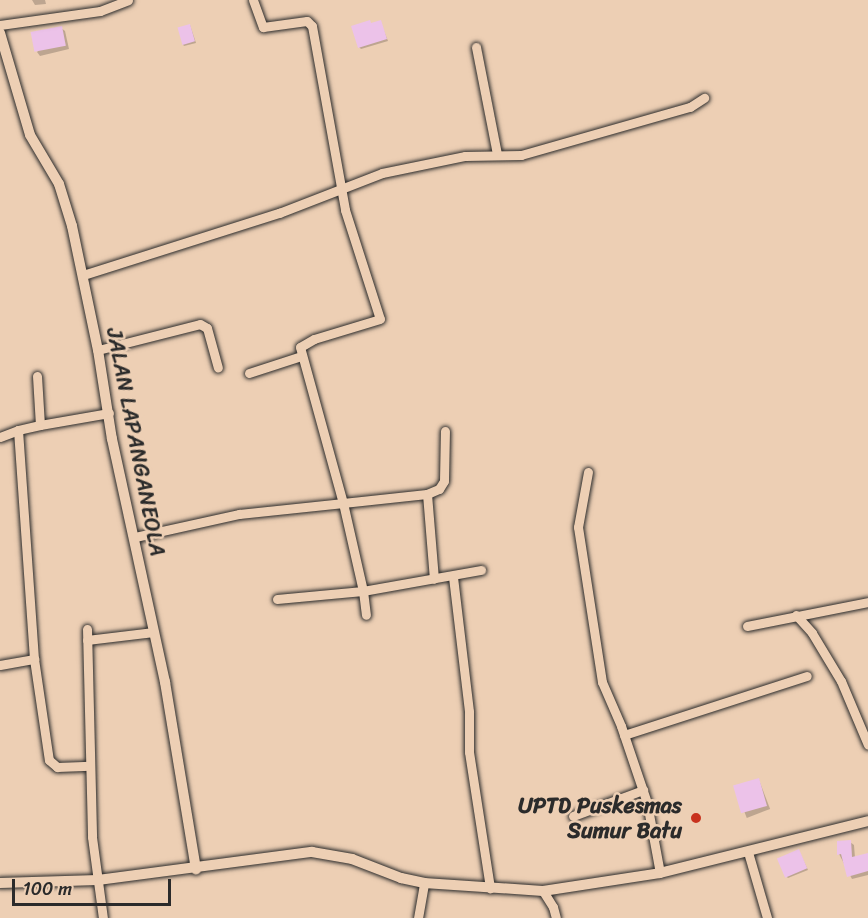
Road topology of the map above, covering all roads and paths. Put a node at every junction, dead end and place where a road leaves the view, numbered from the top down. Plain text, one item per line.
1 (128, 0) edge
2 (253, 0) edge
3 (0, 25) edge
4 (0, 33) edge
5 (476, 47) dead end
6 (704, 98) dead end
7 (497, 154) junction
8 (342, 188) junction
9 (83, 276) junction
10 (98, 350) junction
11 (301, 356) junction
12 (218, 368) dead end
13 (249, 373) dead end
14 (37, 376) dead end
15 (109, 413) junction
16 (40, 425) junction
17 (18, 430) junction
18 (445, 431) dead end
19 (0, 437) edge
20 (588, 472) dead end
21 (427, 494) junction
22 (343, 503) junction
23 (135, 537) junction
24 (481, 570) dead end
25 (453, 577) junction
26 (434, 579) junction
27 (363, 591) junction
28 (277, 599) dead end
29 (868, 602) edge
30 (366, 615) dead end
31 (796, 615) junction
32 (747, 626) dead end
33 (87, 629) dead end
34 (154, 632) junction
35 (87, 640) junction
36 (34, 659) junction
37 (0, 666) edge
38 (807, 676) dead end
39 (624, 735) junction
40 (868, 745) edge
41 (90, 766) junction
42 (643, 790) junction
43 (573, 816) dead end
44 (868, 821) edge
45 (747, 852) junction
46 (196, 869) junction
47 (660, 873) junction
48 (98, 880) junction
49 (424, 883) junction
50 (0, 884) edge
51 (490, 888) junction
52 (543, 891) junction
53 (103, 918) edge
54 (418, 918) edge
55 (556, 918) edge
56 (767, 918) edge

1 - 3 street
2 - 8 street
4 - 9 street, JALAN LAPANGANEOLA
5 - 7 street
6 - 7 street
7 - 8 street
8 - 9 street
8 - 11 street
9 - 10 street, JALAN LAPANGANEOLA
10 - 12 street
10 - 15 street, JALAN LAPANGANEOLA
11 - 13 street
11 - 22 street
14 - 16 street
15 - 16 street
15 - 23 street, JALAN LAPANGANEOLA
16 - 17 street
17 - 19 street
17 - 36 street
18 - 21 street
20 - 39 street
21 - 22 street
21 - 26 street
22 - 23 street
22 - 27 street
23 - 34 street, JALAN LAPANGANEOLA
24 - 25 street
25 - 26 street
25 - 51 street
26 - 27 street
27 - 28 street
27 - 30 street
29 - 31 street
31 - 32 street
31 - 40 street
33 - 35 street
34 - 35 street
34 - 46 street, JALAN LAPANGANEOLA
35 - 41 street
36 - 37 street
36 - 41 street
38 - 39 street
39 - 42 street
41 - 48 street
42 - 43 street
42 - 47 street
44 - 45 street
45 - 47 street
45 - 56 street
46 - 48 street
46 - 49 street
47 - 52 street
48 - 50 street
48 - 53 street
49 - 51 street
49 - 54 street
51 - 52 street
52 - 55 street

